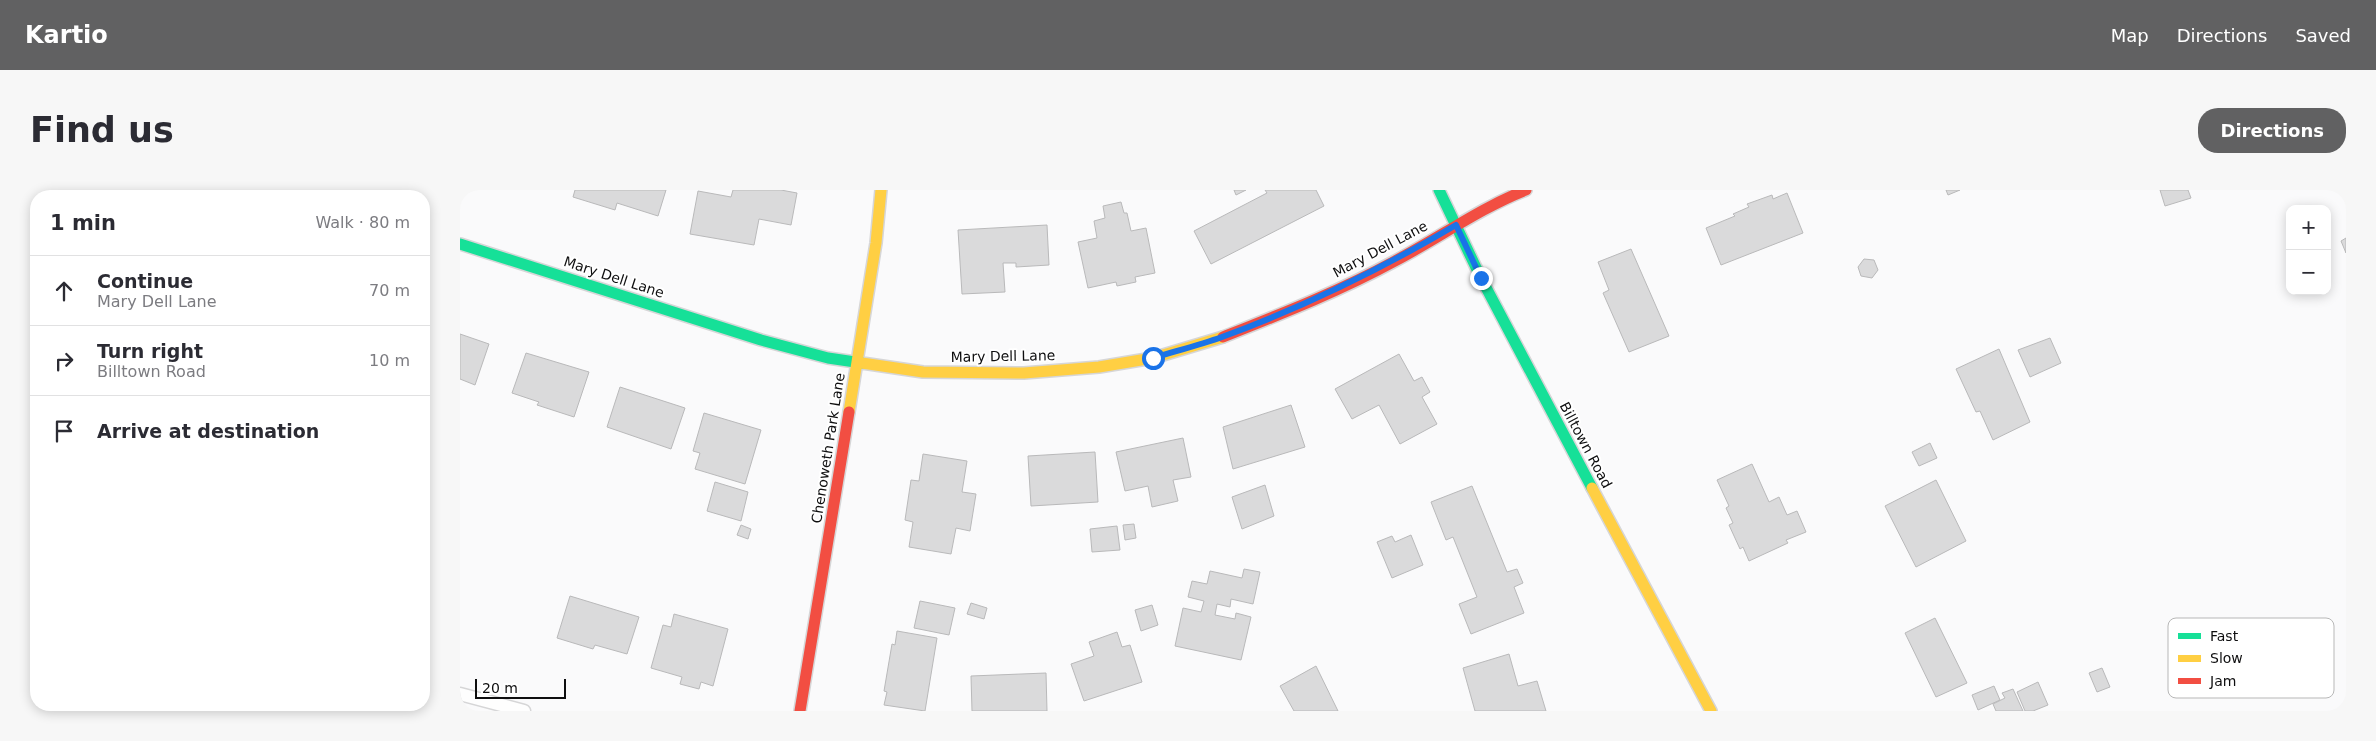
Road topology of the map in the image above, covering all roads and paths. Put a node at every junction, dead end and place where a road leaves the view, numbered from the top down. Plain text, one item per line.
1 (881, 190) edge
2 (1439, 190) edge
3 (1526, 190) edge
4 (1456, 225) junction
5 (460, 244) edge
6 (857, 363) junction
7 (460, 694) edge
8 (524, 711) edge
9 (800, 711) edge
10 (1711, 711) edge

1 - 6 street, Chenoweth Park Lane
2 - 4 street, Billtown Road
3 - 4 street, Mary Dell Lane
4 - 6 street, Mary Dell Lane
4 - 10 street, Billtown Road
5 - 6 street, Mary Dell Lane
6 - 9 street, Chenoweth Park Lane
7 - 8 lane

